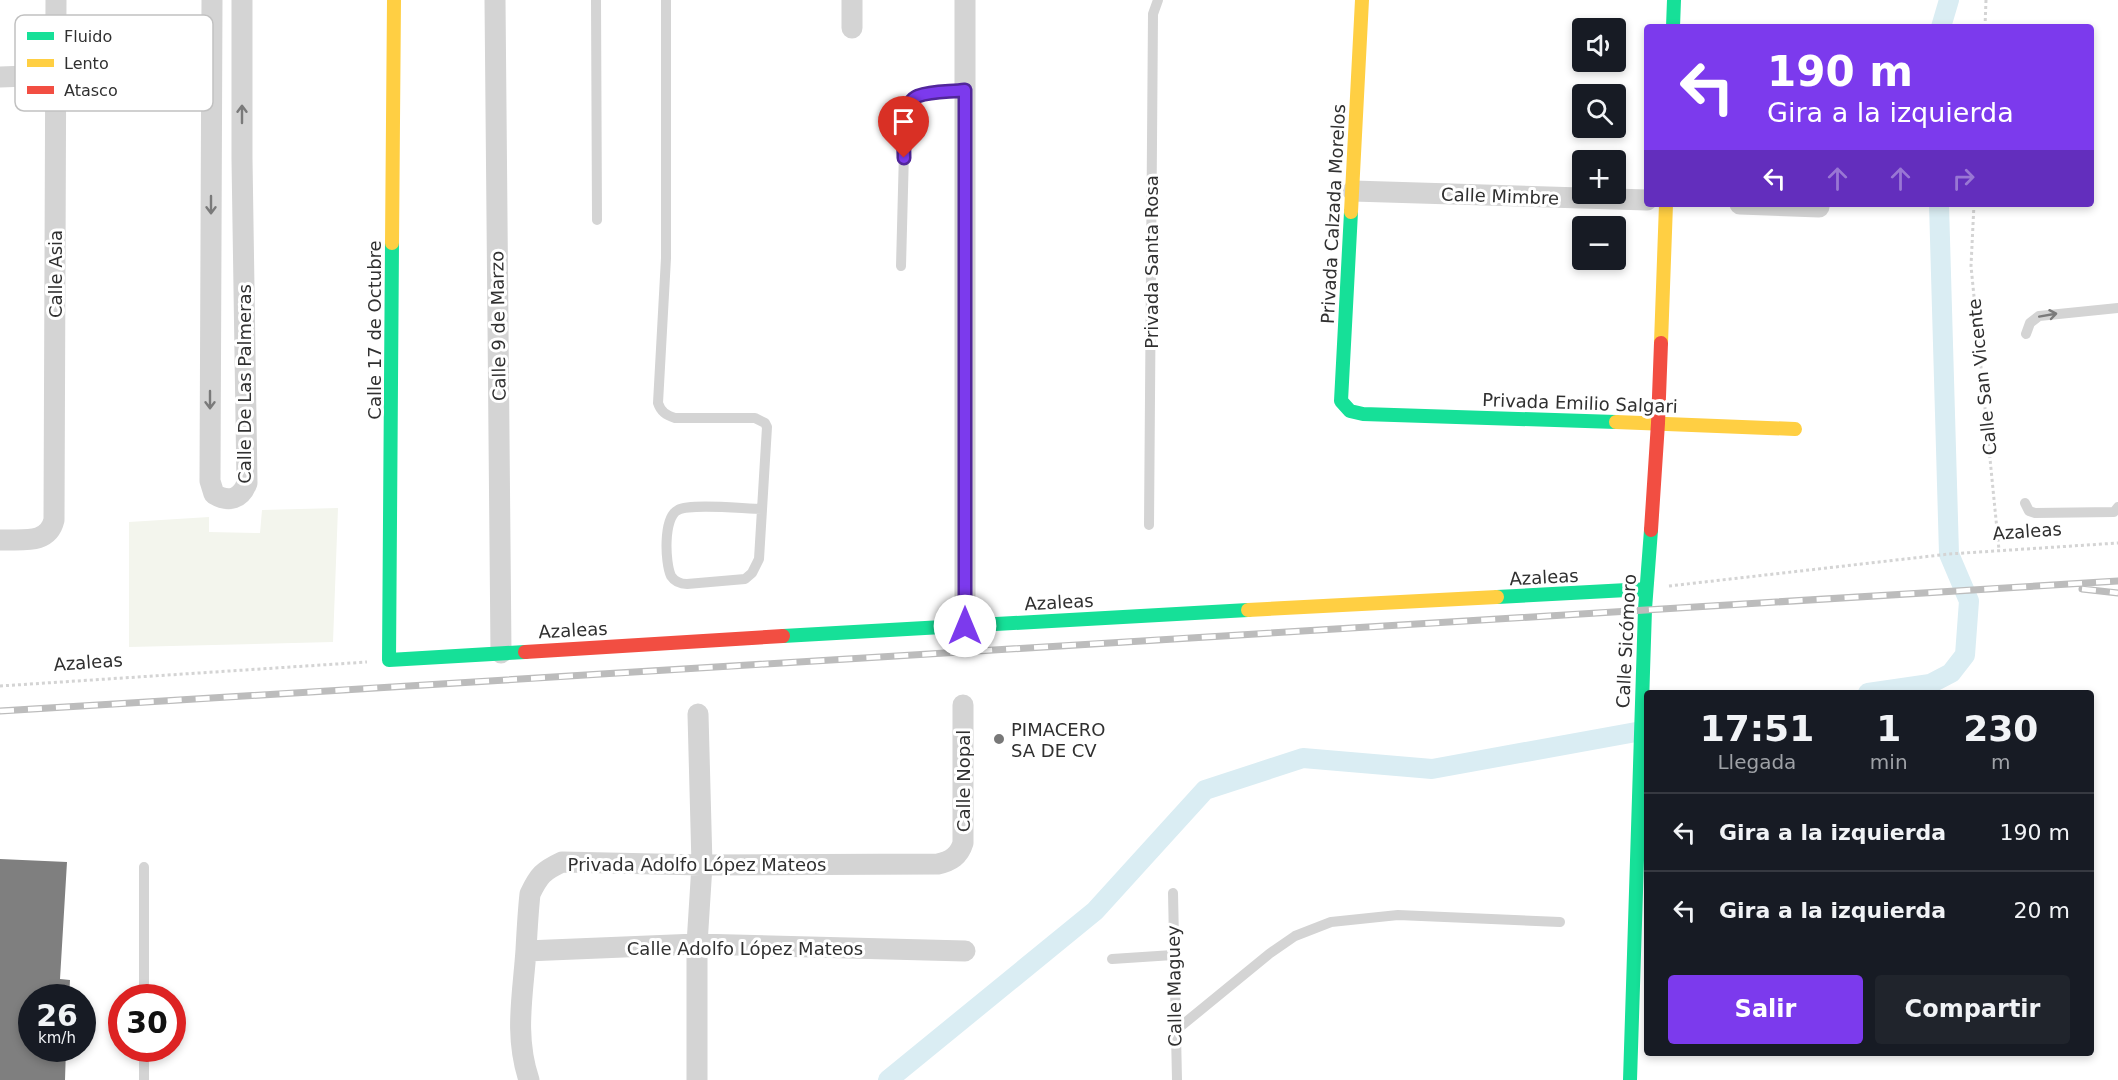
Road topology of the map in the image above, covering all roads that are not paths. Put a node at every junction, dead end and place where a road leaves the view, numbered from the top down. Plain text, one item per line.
1 (56, 0) edge
2 (212, 0) edge
3 (242, 0) edge
4 (394, 0) edge
5 (495, 0) edge
6 (597, 0) edge
7 (666, 0) edge
8 (852, 0) edge
9 (965, 0) edge
10 (1158, 0) edge
11 (1362, 0) edge
12 (1674, 0) edge
13 (56, 15) edge
14 (212, 15) edge
15 (1673, 24) edge
16 (852, 27) dead end
17 (15, 76) edge
18 (0, 77) edge
19 (965, 90) junction
20 (55, 111) edge
21 (211, 111) edge
22 (243, 159) junction
23 (211, 160) junction
24 (1353, 191) junction
25 (1644, 200) edge
26 (1666, 207) edge
27 (597, 220) dead end
28 (901, 266) dead end
29 (2118, 308) edge
30 (2026, 333) dead end
31 (1364, 414) joint
32 (1658, 423) junction
33 (1795, 429) dead end
34 (2025, 502) dead end
35 (2118, 507) edge
36 (762, 509) junction
37 (1149, 525) dead end
38 (0, 540) edge
39 (1646, 589) junction
40 (965, 626) junction
41 (501, 653) junction
42 (389, 660) joint
43 (963, 705) dead end
44 (698, 714) dead end
45 (957, 855) joint
46 (702, 865) junction
47 (144, 867) dead end
48 (1173, 893) dead end
49 (1560, 922) dead end
50 (697, 944) junction
51 (526, 951) junction
52 (965, 951) dead end
53 (1173, 955) junction
54 (1112, 958) dead end
55 (144, 984) edge
56 (1176, 1031) junction
57 (144, 1062) edge
58 (144, 1080) edge
59 (529, 1080) edge
60 (696, 1080) edge
61 (1177, 1080) edge
62 (1630, 1080) edge

1 - 13 street, Calle Asia
2 - 14 street, Calle De Las Palmeras
22 -> 3 street, Calle De Las Palmeras
4 - 42 street, Calle 17 de Octubre
5 - 41 street, Calle 9 de Marzo
6 - 27 lane
7 - 36 lane
8 - 16 street
9 - 19 street
10 - 37 lane, Privada Santa Rosa
11 - 24 street, Privada Calzada Morelos
12 - 15 street
17 - 18 street
19 - 28 lane
19 - 40 street
20 - 38 street, Calle Asia
21 - 23 street, Calle De Las Palmeras
22 - 23 street
23 -> 22 street, Calle De Las Palmeras
24 - 25 street, Calle Mimbre
24 - 31 street, Privada Calzada Morelos
26 - 32 street, Calle Sicómoro
30 -> 29 lane
31 - 32 street, Privada Emilio Salgari
32 - 33 street, Privada Emilio Salgari
32 - 39 street, Calle Sicómoro
34 - 35 lane
36 - 36 lane
39 - 40 street, Azaleas
39 - 62 street, Calle Sicómoro
40 - 41 street, Azaleas
41 - 42 street, Azaleas
43 - 45 street, Calle Nopal
44 - 46 street
45 - 46 street, Privada Adolfo López Mateos
46 - 50 street
46 - 51 street, Privada Adolfo López Mateos
47 - 55 lane
48 - 53 lane, Calle Maguey
49 - 56 lane
50 - 51 street, Calle Adolfo López Mateos
50 - 52 street, Calle Adolfo López Mateos
50 - 60 street
51 - 59 street, Privada Adolfo López Mateos
53 - 54 lane
53 - 56 lane, Calle Maguey
56 - 61 lane, Calle Maguey
57 - 58 lane

